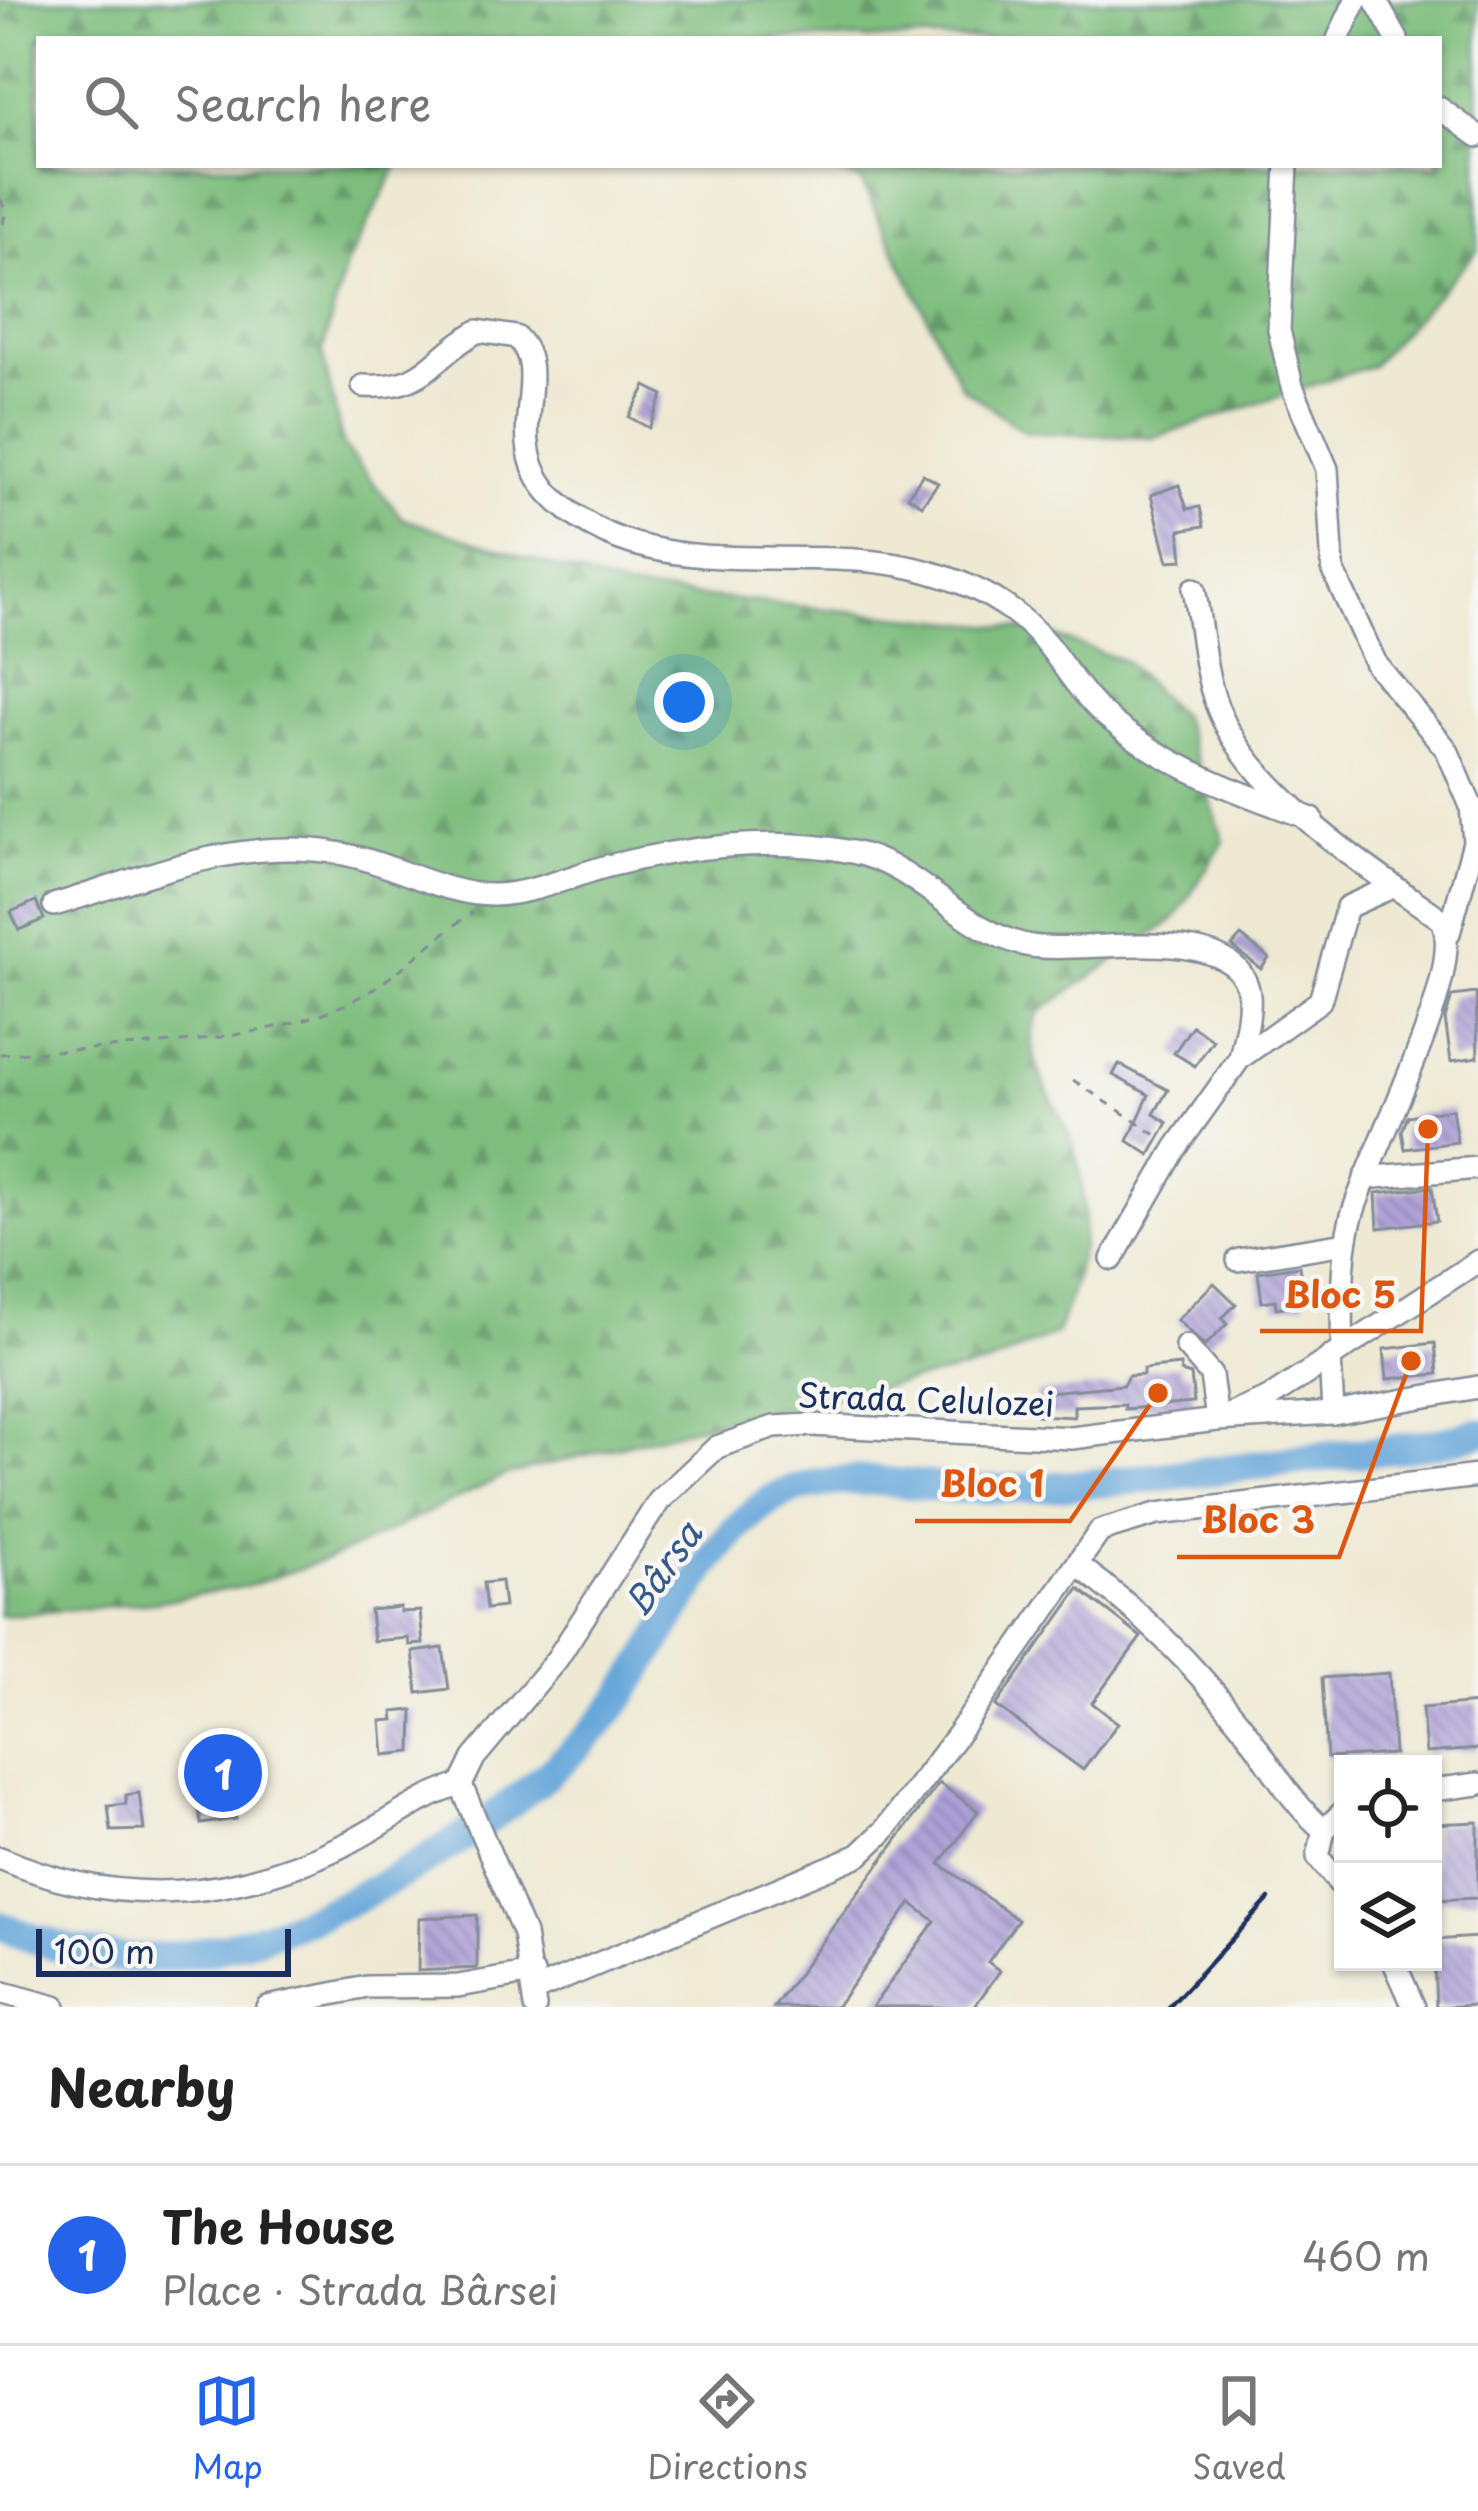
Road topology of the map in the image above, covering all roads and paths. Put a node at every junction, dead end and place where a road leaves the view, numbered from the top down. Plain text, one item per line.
1 (1355, 0) edge
2 (1375, 0) edge
3 (1339, 36) edge
4 (1395, 36) edge
5 (1442, 110) edge
6 (1478, 136) edge
7 (1288, 168) edge
8 (0, 199) edge
9 (0, 232) edge
10 (363, 386) dead end
11 (1193, 589) dead end
12 (1312, 819) junction
13 (1392, 887) junction
14 (500, 895) junction
15 (54, 905) dead end
16 (1449, 933) junction
17 (0, 1054) edge
18 (1240, 1058) junction
19 (1073, 1080) dead end
20 (1176, 1148) junction
21 (1478, 1168) edge
22 (1365, 1178) junction
23 (1346, 1243) junction
24 (1112, 1259) dead end
25 (1238, 1260) dead end
26 (1478, 1261) edge
27 (1186, 1346) dead end
28 (1336, 1353) junction
29 (1478, 1387) edge
30 (1333, 1413) junction
31 (1217, 1420) junction
32 (1478, 1476) edge
33 (1079, 1566) junction
34 (1478, 1784) edge
35 (1442, 1789) edge
36 (462, 1792) junction
37 (1334, 1821) edge
38 (1324, 1830) junction
39 (0, 1858) edge
40 (1334, 1877) edge
41 (1398, 1971) edge
42 (534, 1990) edge
43 (0, 1992) edge
44 (55, 2007) edge
45 (267, 2007) edge
46 (1414, 2007) edge

1 - 3 street
2 - 4 street
5 - 6 street
7 - 16 street
8 - 9 path
10 - 12 street
11 - 12 street
12 - 13 street
13 - 16 street
13 - 18 street
14 - 15 street
14 - 17 path
14 - 18 street
16 - 22 street
18 - 20 street
19 - 20 path
20 - 24 street
21 - 22 street
22 - 23 street
23 - 25 street
23 - 28 street
26 - 28 street, Strada Celulozei
27 - 31 street
28 - 30 street
28 - 31 street, Strada Celulozei
29 - 30 street, Strada Celulozei
30 - 31 street, Strada Celulozei
31 - 36 street, Strada Celulozei
32 - 33 street
33 - 38 street
33 - 42 street
34 - 35 street
36 - 39 street
36 - 42 street
37 - 38 street
38 - 40 street
41 - 46 street
42 - 45 street
43 - 44 street

